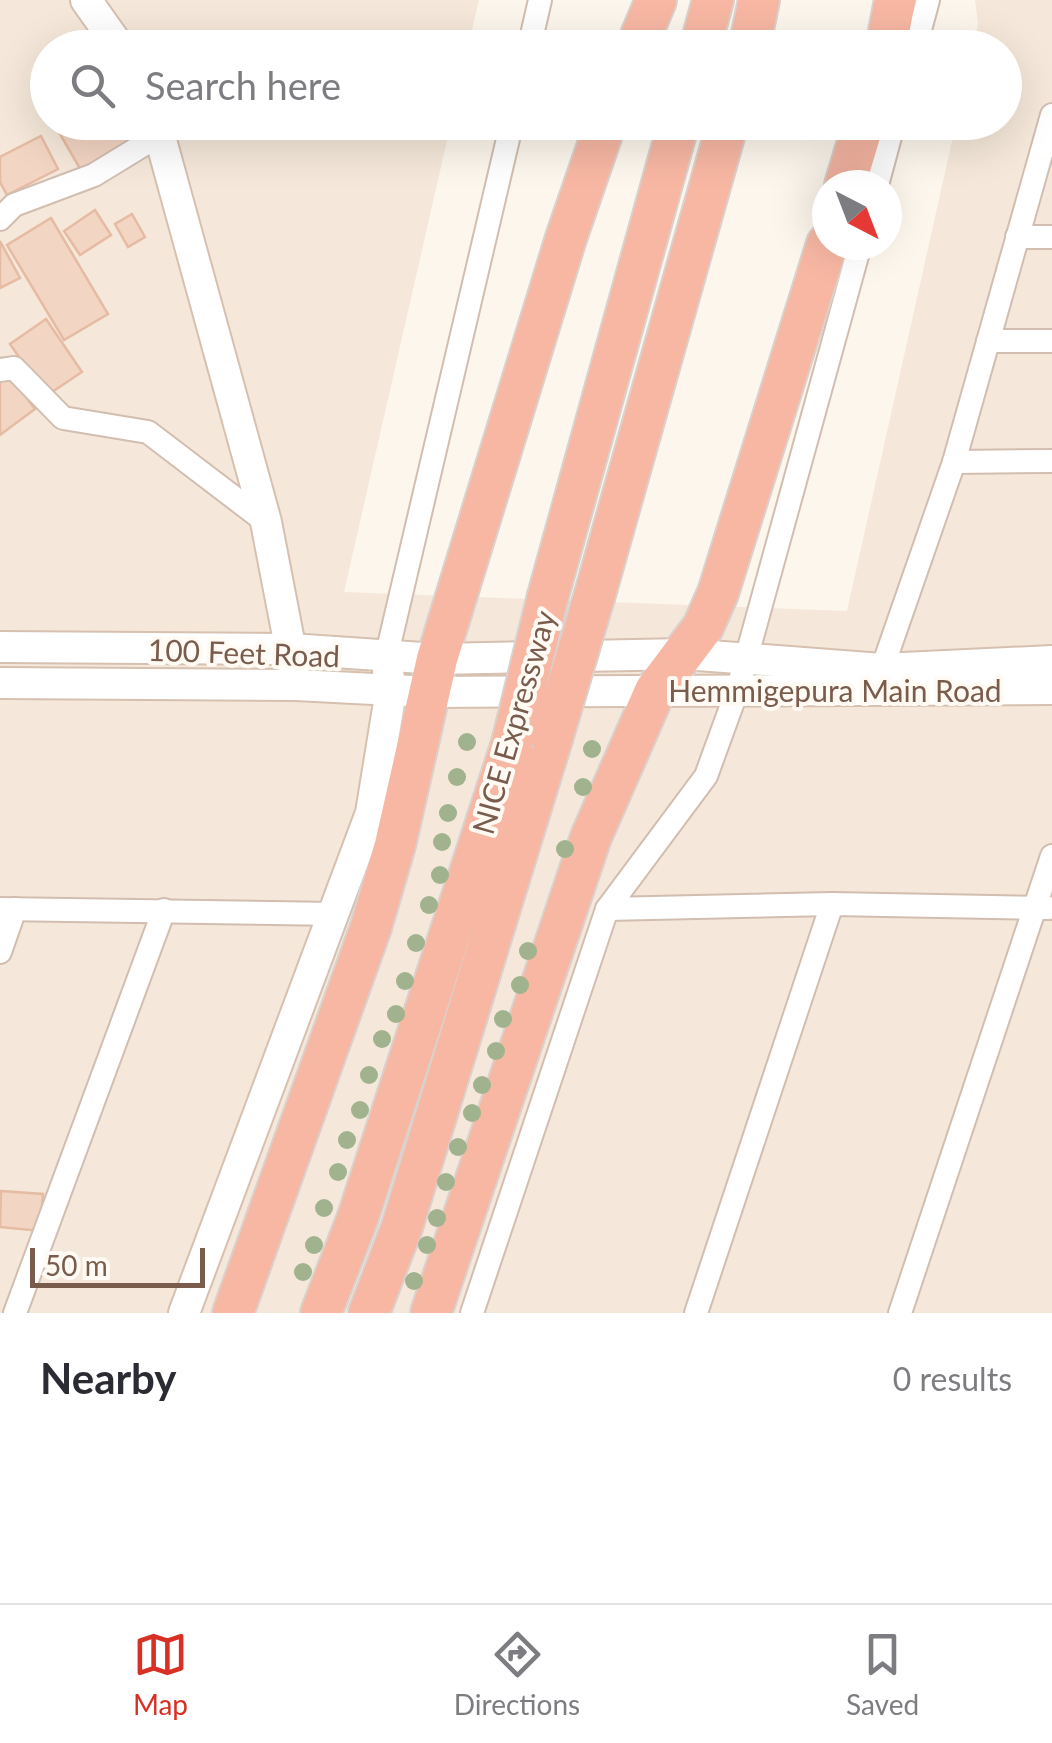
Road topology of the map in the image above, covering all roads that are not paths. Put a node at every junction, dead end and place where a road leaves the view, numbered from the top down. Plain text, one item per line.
1 (86, 0) edge
2 (540, 0) edge
3 (656, 0) edge
4 (712, 0) edge
5 (760, 0) edge
6 (896, 0) edge
7 (928, 0) edge
8 (107, 30) edge
9 (533, 30) edge
10 (644, 30) edge
11 (704, 30) edge
12 (753, 30) edge
13 (890, 30) edge
14 (920, 30) edge
15 (1052, 115) edge
16 (1049, 139) edge
17 (142, 140) edge
18 (161, 140) edge
19 (508, 140) edge
20 (600, 140) edge
21 (674, 140) edge
22 (723, 140) edge
23 (859, 140) edge
24 (889, 140) edge
25 (850, 170) edge
26 (881, 170) edge
27 (0, 219) edge
28 (1018, 237) junction
29 (1052, 238) edge
30 (822, 260) edge
31 (856, 260) edge
32 (988, 341) junction
33 (1052, 341) edge
34 (0, 370) edge
35 (1052, 461) edge
36 (954, 462) junction
37 (266, 522) junction
38 (0, 647) edge
39 (291, 649) junction
40 (684, 654) junction
41 (488, 656) joint
42 (746, 656) junction
43 (386, 658) junction
44 (1052, 661) edge
45 (882, 670) junction
46 (419, 681) junction
47 (0, 682) edge
48 (296, 685) junction
49 (738, 688) junction
50 (1052, 689) edge
51 (636, 691) junction
52 (479, 692) joint
53 (1052, 856) edge
54 (832, 904) junction
55 (607, 908) junction
56 (1044, 908) edge
57 (8, 909) edge
58 (164, 910) junction
59 (337, 914) junction
60 (0, 952) edge
61 (15, 1313) edge
62 (184, 1313) edge
63 (233, 1313) edge
64 (321, 1313) edge
65 (369, 1313) edge
66 (431, 1313) edge
67 (472, 1313) edge
68 (696, 1313) edge
69 (900, 1313) edge

1 - 8 main road
2 - 9 street
3 - 10 highway
4 - 11 highway
5 - 12 highway
6 - 13 highway
7 - 14 street
15 - 16 street
16 - 28 street
17 - 27 street
18 - 37 main road
19 - 43 street
20 - 46 highway
21 - 64 highway, NICE Expressway, bridge
22 - 65 highway, NICE Expressway, bridge
23 - 25 highway
24 - 26 street
28 - 29 street
28 - 32 street
30 - 40 highway
31 - 42 street
32 - 33 street
32 - 36 street
34 - 37 street
35 - 36 street
36 - 45 street
37 - 39 main road
38 - 39 main road, 100 Feet Road
39 - 43 main road, 100 Feet Road
39 - 48 main road
40 - 41 main road, Hemmigepura Main Road
40 - 42 main road, Hemmigepura Main Road
40 - 51 highway
41 - 46 main road, 100 Feet Road
42 - 45 main road, Hemmigepura Main Road
42 - 49 street
43 - 46 main road, 100 Feet Road
43 - 46 main road
44 - 45 main road, Hemmigepura Main Road
46 - 48 main road, 100 Feet Road
46 - 52 main road, 100 Feet Road
46 - 59 main road
46 - 63 highway
47 - 48 main road, 100 Feet Road
49 - 50 main road, Hemmigepura Main Road
49 - 51 main road, Hemmigepura Main Road
49 - 55 street
51 - 52 main road, Hemmigepura Main Road
51 - 66 highway
53 - 56 street
54 - 55 street
54 - 56 street
54 - 68 street
55 - 67 street
56 - 69 street
57 - 58 street
57 - 60 street
58 - 59 street
58 - 61 street
59 - 62 main road

